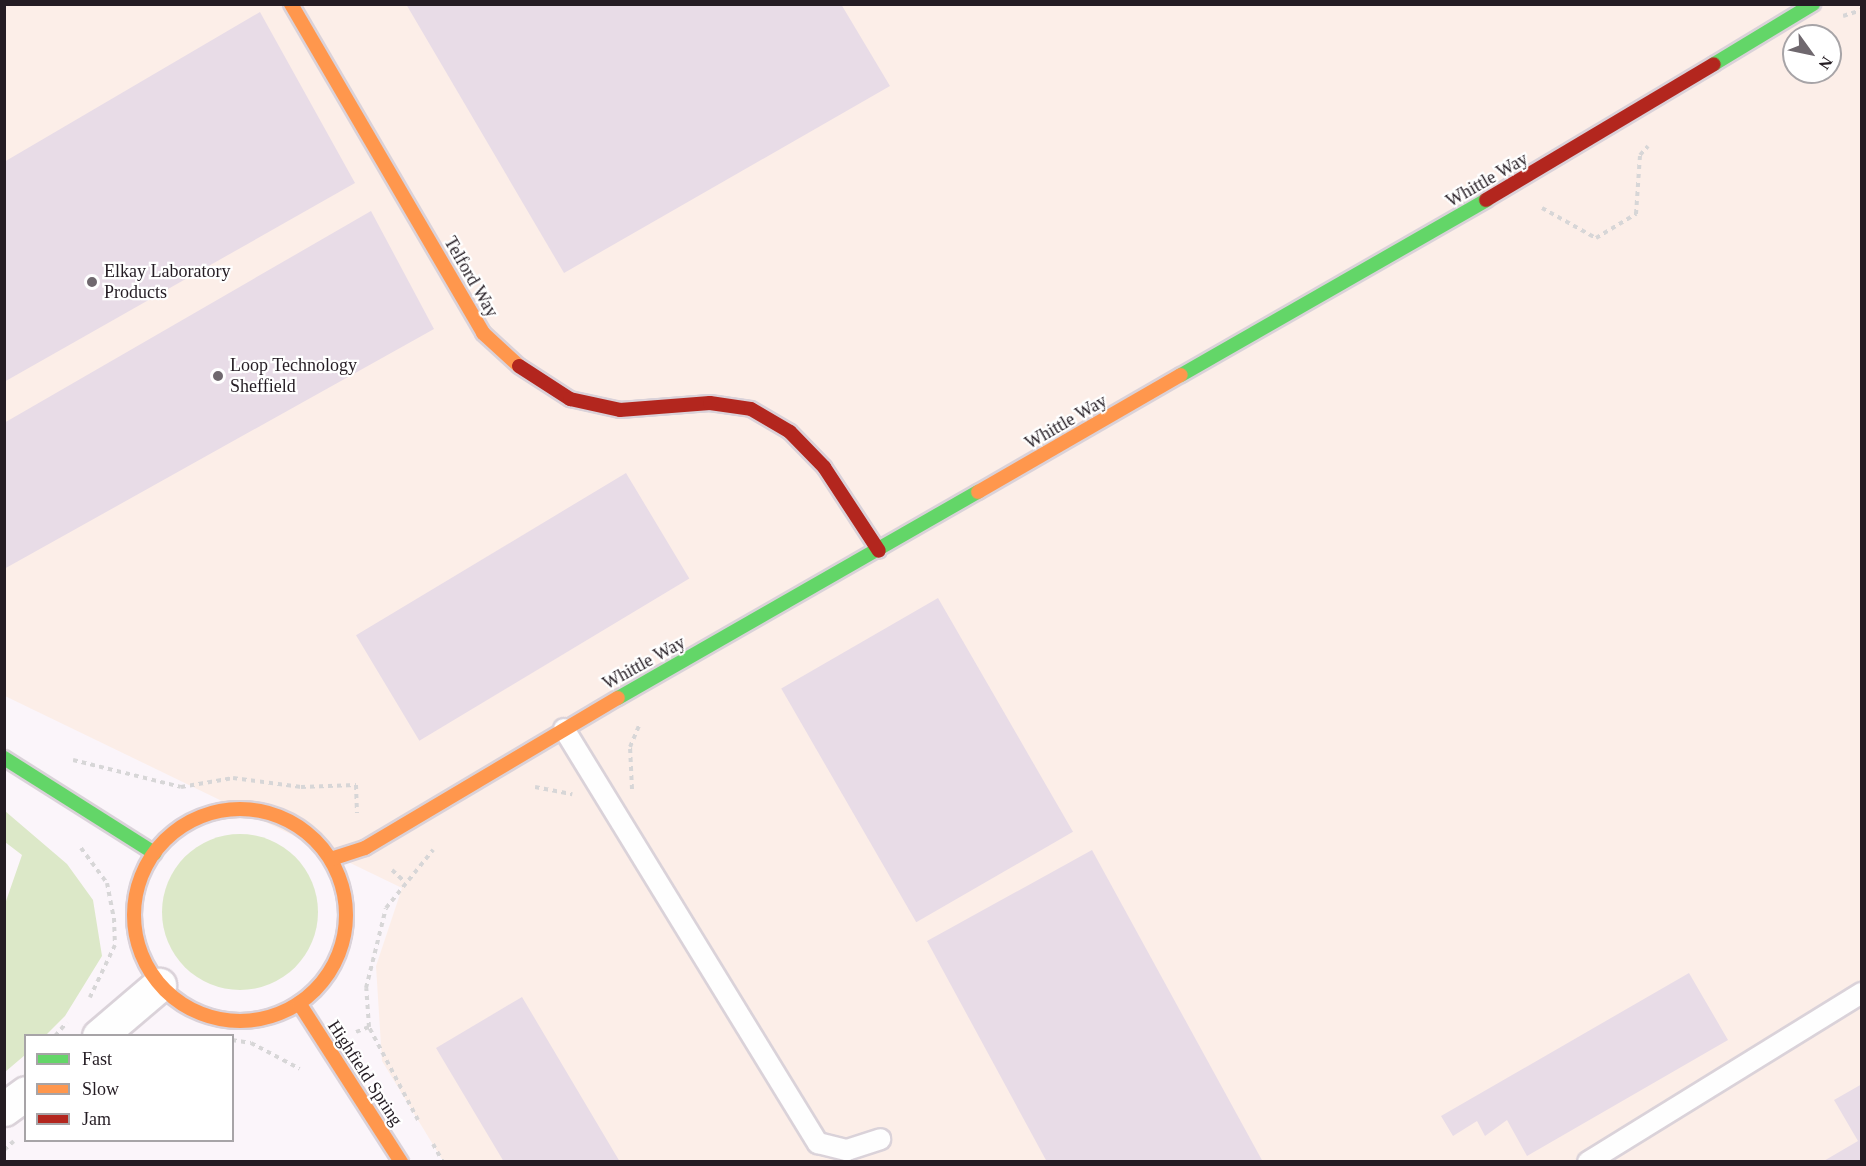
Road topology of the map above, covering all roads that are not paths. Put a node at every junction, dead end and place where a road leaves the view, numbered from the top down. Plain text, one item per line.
1 (291, 4) edge
2 (1813, 4) edge
3 (879, 551) junction
4 (564, 729) junction
5 (4, 758) edge
6 (154, 853) junction
7 (331, 859) junction
8 (159, 985) junction
9 (1862, 993) edge
10 (299, 1003) junction
11 (100, 1034) edge
12 (24, 1095) edge
13 (4, 1109) edge
14 (880, 1139) dead end
15 (401, 1161) edge
16 (1588, 1161) edge

1 - 3 street, Telford Way
2 - 3 street, Whittle Way
3 - 4 street, Whittle Way
4 - 7 street, Whittle Way
4 - 14 lane
5 - 6 street
6 - 7 street
6 - 8 street
7 - 10 street
8 - 10 street
8 - 11 street
9 - 16 lane
10 - 15 street, Highfield Spring
12 - 13 street

